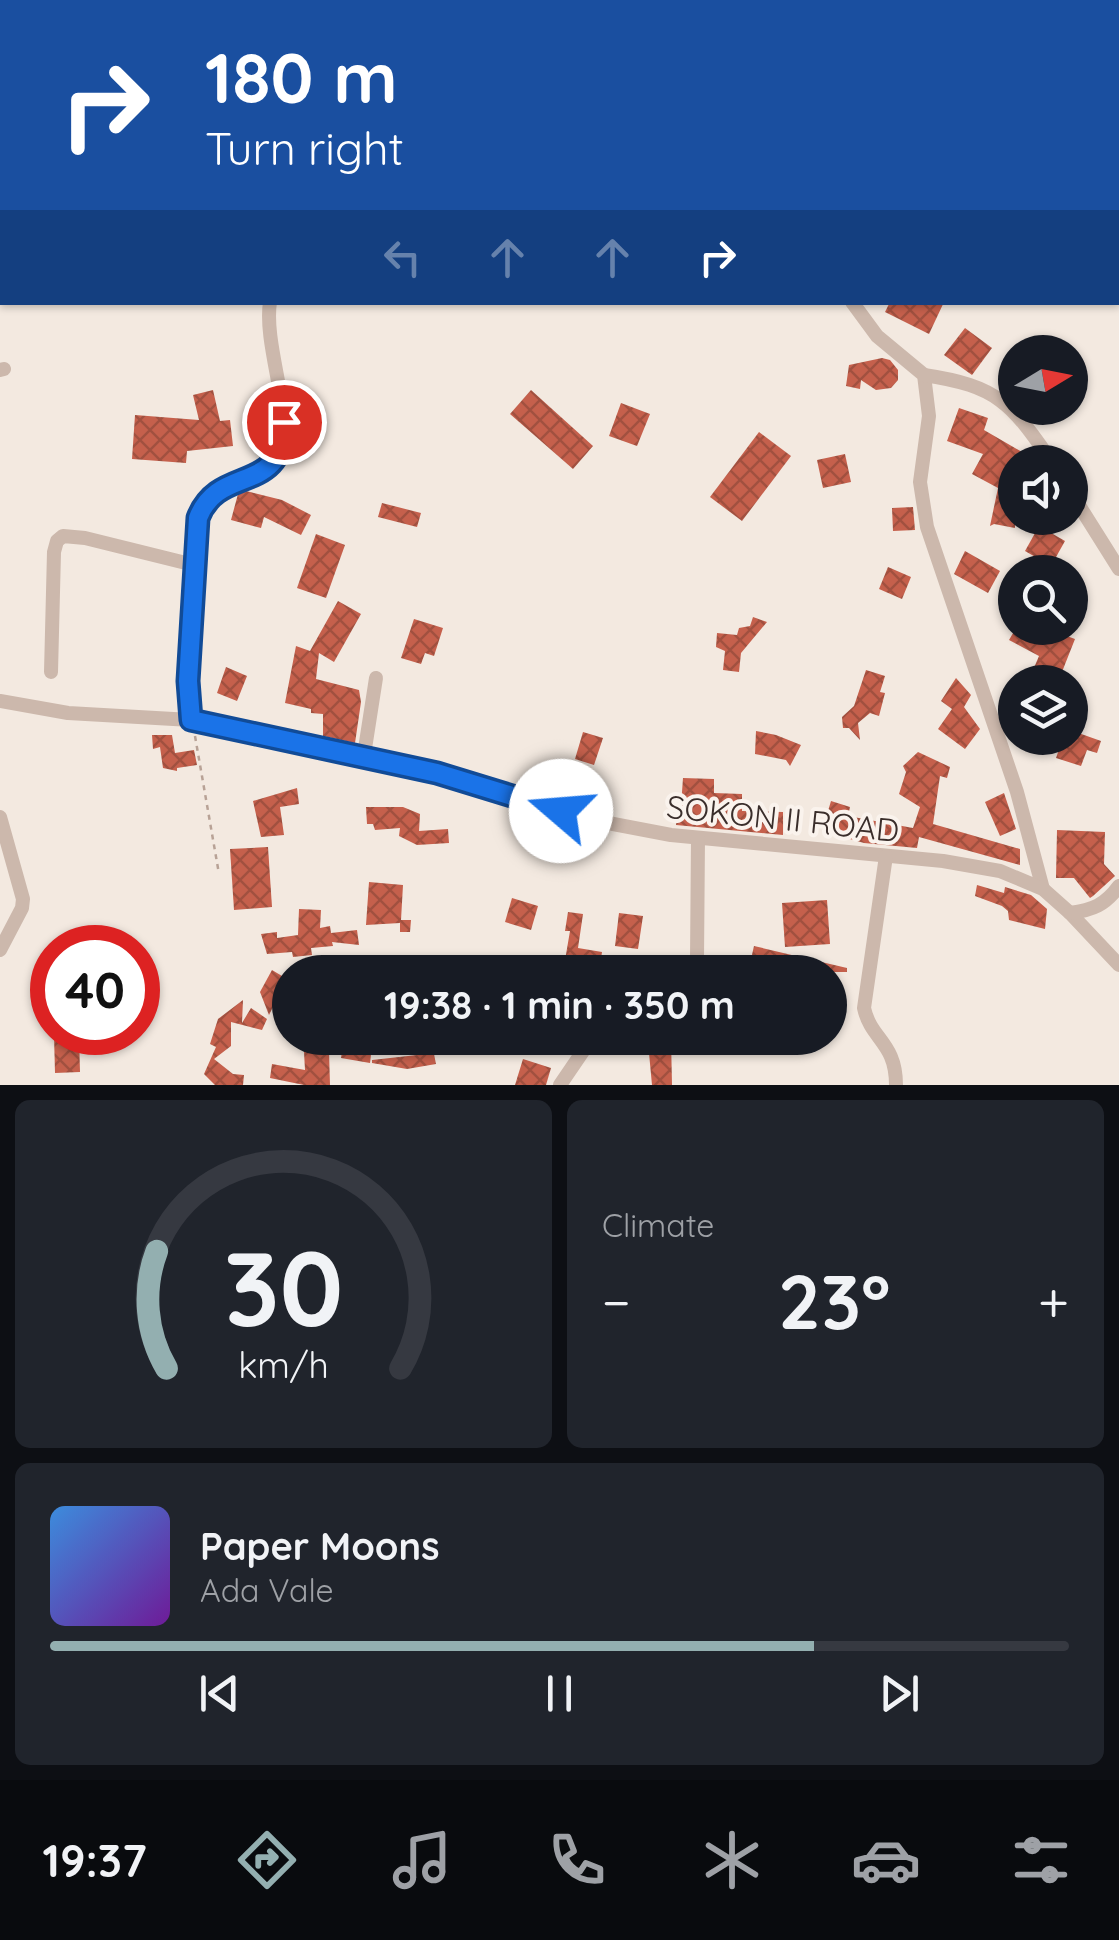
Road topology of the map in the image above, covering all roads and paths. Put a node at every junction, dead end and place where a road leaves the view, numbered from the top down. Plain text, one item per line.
1 (270, 305) edge
2 (854, 305) edge
3 (924, 375) junction
4 (1041, 445) edge
5 (1088, 520) edge
6 (194, 565) junction
7 (1119, 569) edge
8 (51, 672) dead end
9 (376, 678) dead end
10 (0, 701) edge
11 (191, 720) junction
12 (364, 755) junction
13 (0, 817) edge
14 (698, 838) junction
15 (886, 856) junction
16 (218, 874) dead end
17 (1119, 886) edge
18 (1043, 889) junction
19 (1070, 913) junction
20 (0, 950) edge
21 (697, 955) edge
22 (1119, 965) edge
23 (580, 1055) edge
24 (560, 1085) edge
25 (896, 1085) edge

1 - 6 street
2 - 3 street
3 - 4 street
3 - 18 street
5 - 7 street
6 - 8 street
6 - 11 street
9 - 12 street
10 - 11 street, SOKON II ROAD
11 - 12 street, SOKON II ROAD
11 - 16 path
12 - 14 street, SOKON II ROAD
13 - 20 street
14 - 15 street, SOKON II ROAD
14 - 21 street
15 - 18 street, SOKON II ROAD
15 - 25 street
17 - 19 street
18 - 19 street, SOKON II ROAD
19 - 22 street, SOKON II ROAD
23 - 24 street

